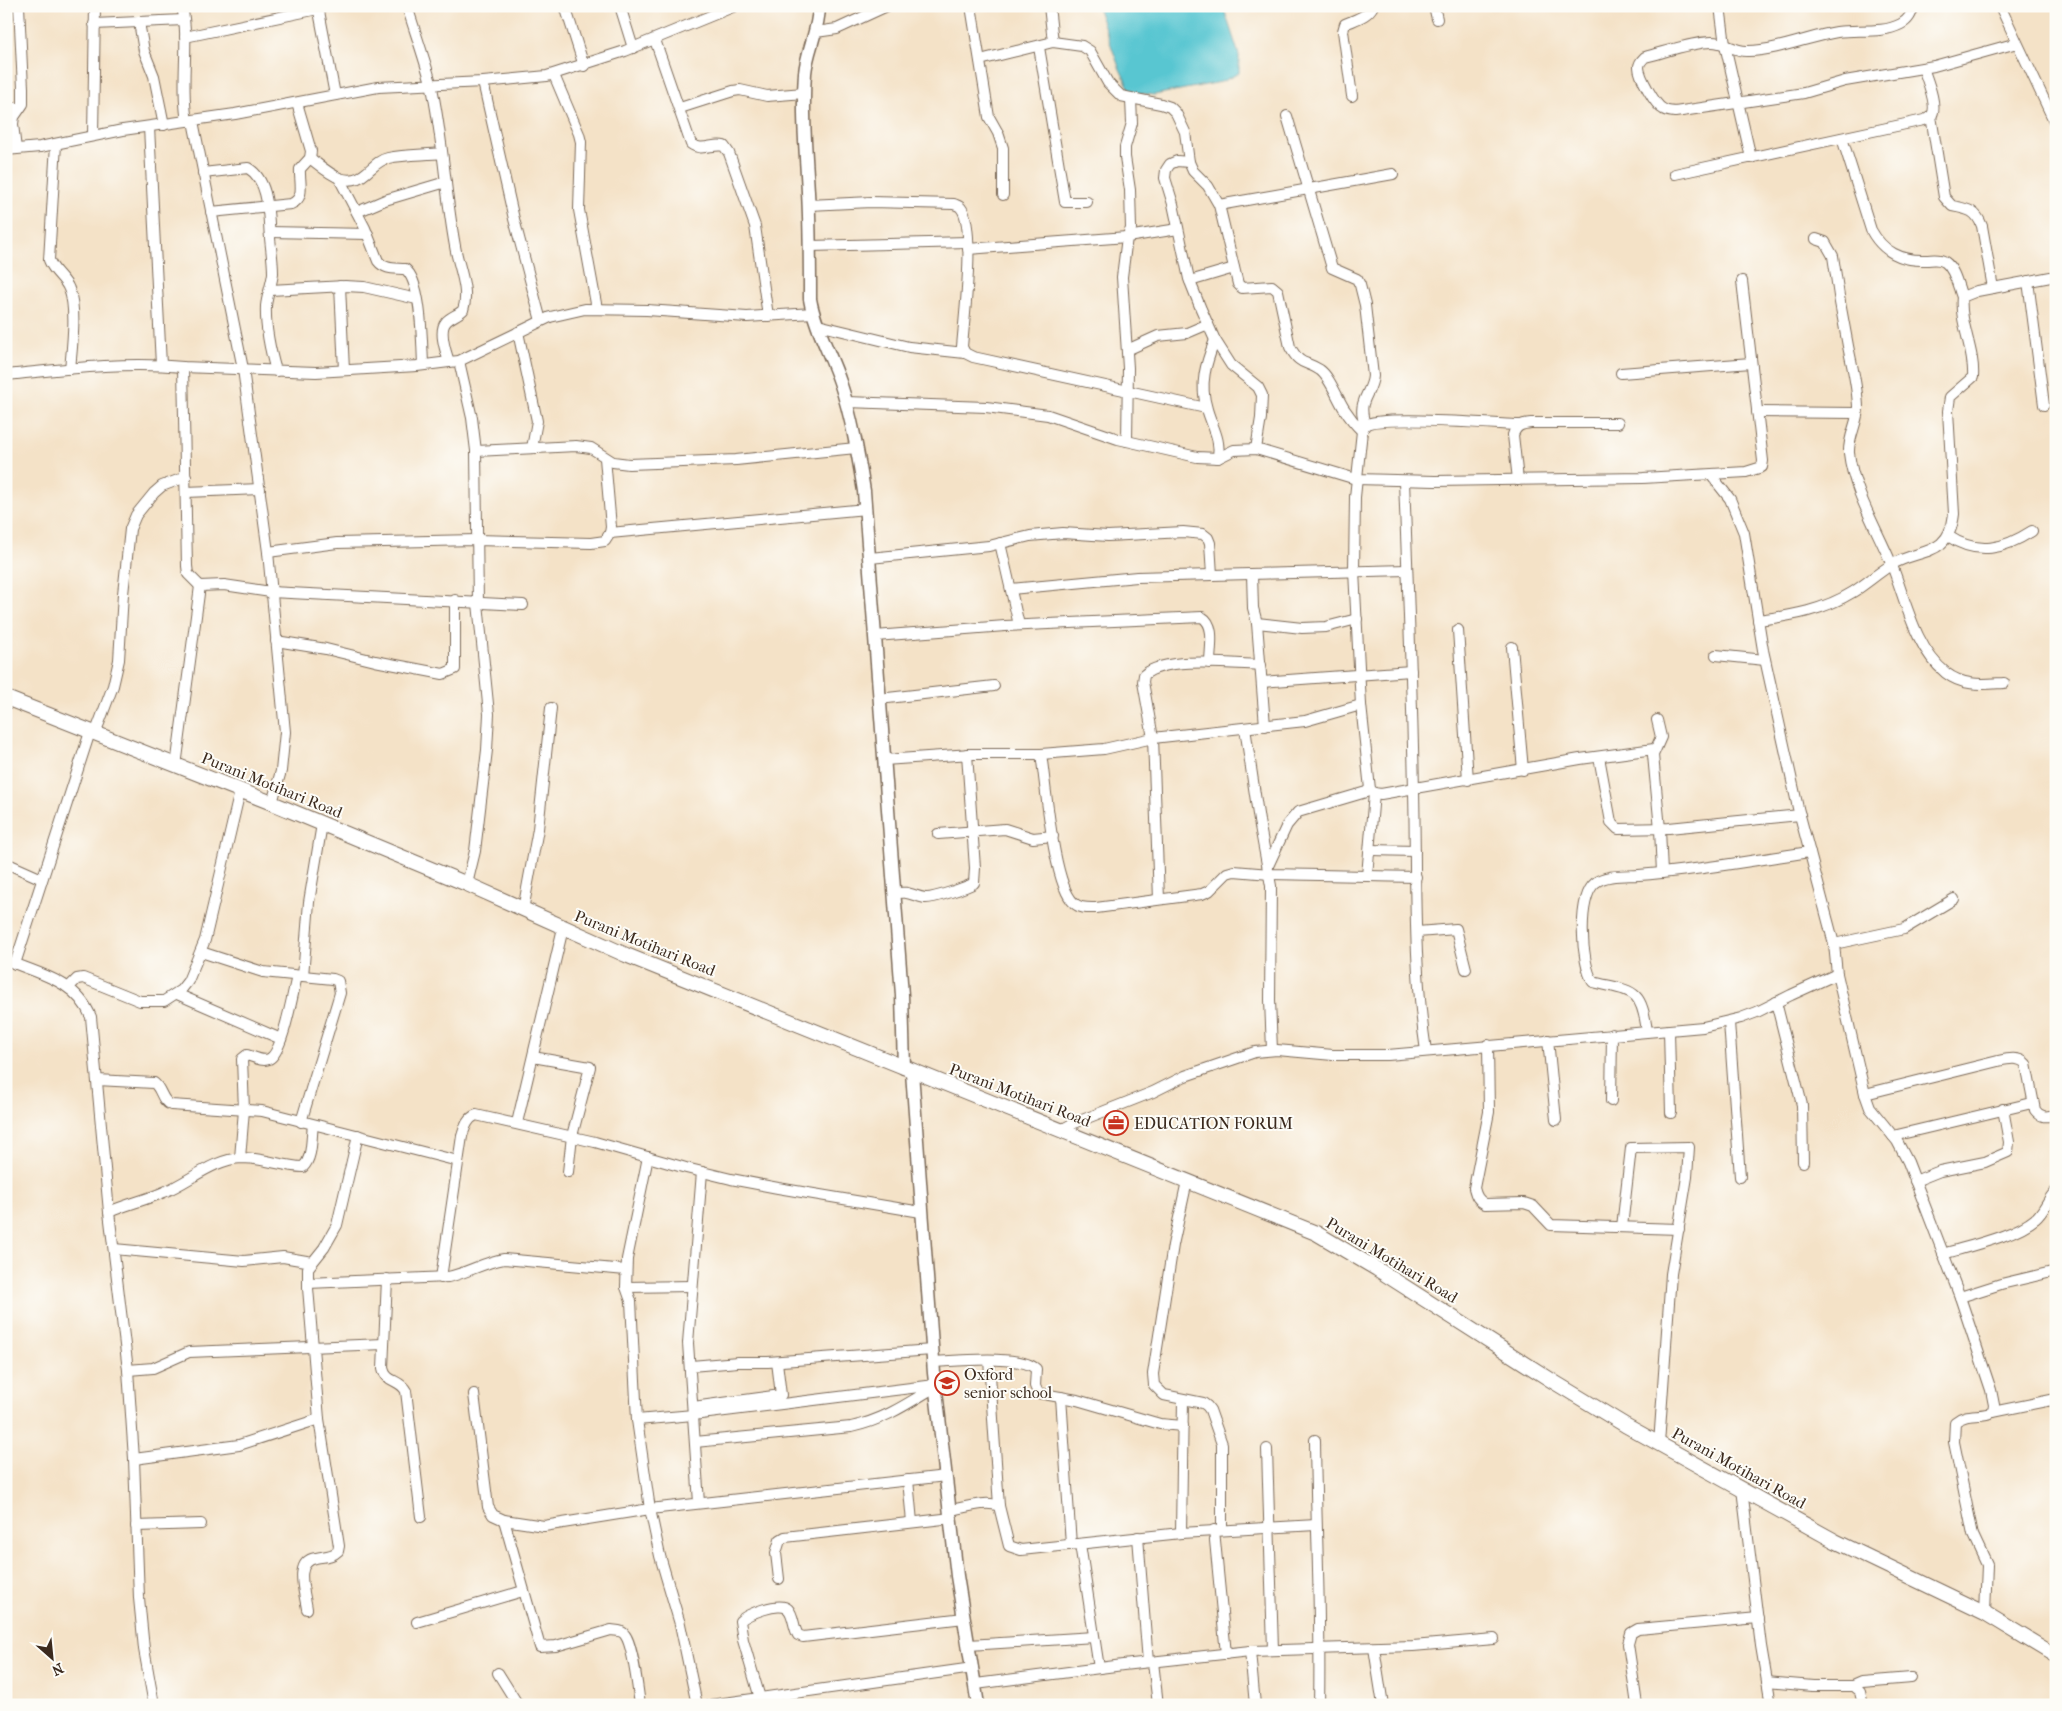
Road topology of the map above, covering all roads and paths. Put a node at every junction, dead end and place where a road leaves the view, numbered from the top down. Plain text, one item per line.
1 (19, 6) edge
2 (95, 6) edge
3 (182, 6) edge
4 (407, 6) edge
5 (565, 6) edge
6 (620, 6) edge
7 (735, 6) edge
8 (819, 6) edge
9 (887, 6) edge
10 (971, 6) edge
11 (1049, 6) edge
12 (1373, 6) edge
13 (1434, 6) edge
14 (1720, 6) edge
15 (1914, 6) edge
16 (2000, 6) edge
17 (318, 7) edge
18 (1437, 19) dead end
19 (184, 20) junction
20 (139, 22) junction
21 (94, 24) junction
22 (816, 32) junction
23 (185, 37) junction
24 (655, 40) junction
25 (1053, 42) junction
26 (2016, 43) junction
27 (1725, 45) junction
28 (1039, 47) junction
29 (633, 48) junction
30 (980, 60) junction
31 (584, 66) junction
32 (1923, 68) junction
33 (554, 75) junction
34 (483, 82) junction
35 (431, 84) junction
36 (804, 94) junction
37 (335, 95) junction
38 (1352, 96) dead end
39 (1131, 99) junction
40 (1738, 102) junction
41 (297, 103) junction
42 (6, 108) edge
43 (19, 108) junction
44 (680, 108) junction
45 (1287, 116) dead end
46 (1931, 116) junction
47 (190, 121) junction
48 (164, 125) junction
49 (2056, 126) edge
50 (150, 127) junction
51 (93, 136) junction
52 (1842, 138) junction
53 (56, 144) junction
54 (11, 149) edge
55 (442, 153) junction
56 (310, 158) junction
57 (1751, 158) junction
58 (1189, 162) junction
59 (203, 173) junction
60 (1393, 174) dead end
61 (1676, 174) dead end
62 (340, 180) junction
63 (446, 182) junction
64 (1308, 188) junction
65 (1003, 195) dead end
66 (1087, 202) dead end
67 (809, 205) junction
68 (1219, 205) junction
69 (268, 206) junction
70 (211, 212) junction
71 (357, 212) junction
72 (1178, 229) junction
73 (270, 232) junction
74 (368, 234) junction
75 (1127, 237) junction
76 (1816, 239) dead end
77 (968, 245) junction
78 (810, 246) junction
79 (1234, 268) junction
80 (2056, 276) edge
81 (1190, 281) junction
82 (2028, 281) junction
83 (1742, 282) dead end
84 (340, 286) junction
85 (1993, 288) junction
86 (270, 290) junction
87 (1962, 298) junction
88 (417, 299) junction
89 (597, 309) junction
90 (768, 316) junction
91 (816, 319) junction
92 (541, 321) junction
93 (1208, 324) junction
94 (518, 332) junction
95 (1215, 340) junction
96 (1127, 350) junction
97 (965, 353) junction
98 (454, 361) junction
99 (1751, 363) junction
100 (161, 365) junction
101 (423, 366) junction
102 (183, 368) junction
103 (70, 369) junction
104 (243, 369) junction
105 (344, 370) junction
106 (276, 371) junction
107 (1621, 373) dead end
108 (6, 375) edge
109 (1128, 392) junction
110 (847, 402) junction
111 (2044, 405) dead end
112 (1206, 408) junction
113 (1757, 412) junction
114 (1857, 413) junction
115 (1618, 423) dead end
116 (1519, 425) junction
117 (1363, 428) junction
118 (1126, 441) junction
119 (532, 448) junction
120 (856, 448) junction
121 (1256, 449) junction
122 (476, 451) junction
123 (605, 458) junction
124 (1218, 458) junction
125 (1711, 475) junction
126 (186, 477) junction
127 (1356, 480) junction
128 (1518, 480) junction
129 (1404, 481) junction
130 (260, 489) junction
131 (186, 492) junction
132 (866, 509) junction
133 (2032, 531) dead end
134 (610, 534) junction
135 (1948, 536) junction
136 (476, 540) junction
137 (1000, 543) junction
138 (268, 552) junction
139 (870, 558) junction
140 (1892, 564) junction
141 (1407, 570) junction
142 (1354, 571) junction
143 (1252, 574) junction
144 (1212, 575) junction
145 (200, 586) junction
146 (1011, 589) junction
147 (271, 592) junction
148 (455, 600) junction
149 (478, 603) junction
150 (523, 605) dead end
151 (1357, 619) junction
152 (1758, 620) junction
153 (1257, 623) junction
154 (1019, 625) junction
155 (1458, 630) dead end
156 (875, 636) junction
157 (276, 642) junction
158 (1512, 648) dead end
159 (1716, 655) dead end
160 (1765, 660) junction
161 (1210, 662) junction
162 (1261, 665) junction
163 (1411, 671) junction
164 (1360, 676) junction
165 (1262, 682) junction
166 (2004, 683) dead end
167 (994, 686) dead end
168 (6, 698) edge
169 (879, 699) junction
170 (1361, 705) junction
171 (550, 708) dead end
172 (1657, 720) dead end
173 (1265, 726) junction
174 (1245, 728) junction
175 (92, 733) junction
176 (1153, 738) junction
177 (1654, 750) junction
178 (967, 754) junction
179 (1041, 754) junction
180 (1599, 756) junction
181 (884, 760) junction
182 (176, 766) junction
183 (1523, 770) junction
184 (1468, 780) junction
185 (1414, 789) junction
186 (240, 790) junction
187 (1372, 791) junction
188 (272, 803) junction
189 (1800, 815) junction
190 (322, 824) junction
191 (1660, 828) junction
192 (973, 832) junction
193 (938, 834) dead end
194 (1053, 836) junction
195 (1371, 850) junction
196 (1415, 851) junction
197 (1810, 852) junction
198 (6, 863) edge
199 (1269, 870) junction
200 (1662, 873) junction
201 (1367, 876) junction
202 (1416, 877) junction
203 (42, 879) junction
204 (466, 884) junction
205 (894, 894) junction
206 (1159, 899) junction
207 (1954, 899) dead end
208 (523, 910) junction
209 (564, 928) junction
210 (1417, 932) junction
211 (1834, 944) junction
212 (201, 952) junction
213 (11, 962) edge
214 (1466, 969) dead end
215 (1837, 974) junction
216 (300, 976) junction
217 (69, 987) junction
218 (177, 994) junction
219 (1776, 1002) junction
220 (1729, 1022) junction
221 (1669, 1030) junction
222 (1648, 1031) junction
223 (1612, 1034) junction
224 (281, 1039) junction
225 (1548, 1040) junction
226 (1488, 1045) junction
227 (1272, 1050) junction
228 (1426, 1051) junction
229 (533, 1057) junction
230 (908, 1070) junction
231 (97, 1080) junction
232 (1865, 1094) junction
233 (1611, 1101) dead end
234 (2032, 1103) junction
235 (2003, 1109) junction
236 (244, 1110) junction
237 (1671, 1113) dead end
238 (2056, 1115) edge
239 (1556, 1120) dead end
240 (301, 1122) junction
241 (517, 1123) junction
242 (313, 1125) junction
243 (1061, 1130) junction
244 (358, 1136) junction
245 (572, 1136) junction
246 (1893, 1136) junction
247 (648, 1157) junction
248 (240, 1158) junction
249 (458, 1162) junction
250 (1803, 1162) dead end
251 (568, 1172) dead end
252 (702, 1172) junction
253 (1740, 1177) dead end
254 (1187, 1181) junction
255 (1915, 1182) junction
256 (2056, 1191) edge
257 (109, 1212) junction
258 (921, 1212) junction
259 (1622, 1227) junction
260 (1679, 1229) junction
261 (114, 1249) junction
262 (1944, 1254) junction
263 (312, 1262) junction
264 (626, 1270) junction
265 (2056, 1271) edge
266 (441, 1278) junction
267 (387, 1279) junction
268 (308, 1283) junction
269 (692, 1286) junction
270 (626, 1287) junction
271 (1960, 1297) junction
272 (384, 1344) junction
273 (313, 1348) junction
274 (932, 1356) junction
275 (989, 1360) junction
276 (777, 1362) junction
277 (691, 1366) junction
278 (128, 1370) junction
279 (935, 1386) junction
280 (474, 1394) dead end
281 (1061, 1397) junction
282 (1183, 1399) junction
283 (2056, 1399) edge
284 (693, 1411) junction
285 (1993, 1412) junction
286 (319, 1419) junction
287 (637, 1420) junction
288 (1183, 1426) junction
289 (1315, 1440) dead end
290 (695, 1442) junction
291 (1659, 1444) junction
292 (1267, 1449) dead end
293 (134, 1459) junction
294 (946, 1476) junction
295 (908, 1480) junction
296 (1742, 1489) junction
297 (699, 1503) junction
298 (999, 1506) junction
299 (650, 1509) junction
300 (951, 1514) junction
301 (421, 1517) dead end
302 (504, 1520) junction
303 (912, 1522) junction
304 (201, 1524) dead end
305 (1316, 1525) junction
306 (136, 1526) junction
307 (1268, 1528) junction
308 (1218, 1530) junction
309 (1181, 1533) junction
310 (1138, 1538) junction
311 (1076, 1544) junction
312 (779, 1579) dead end
313 (523, 1591) junction
314 (307, 1609) dead end
315 (1985, 1613) junction
316 (964, 1618) junction
317 (1758, 1618) junction
318 (418, 1622) dead end
319 (1094, 1637) junction
320 (1494, 1639) dead end
321 (969, 1645) junction
322 (1374, 1648) junction
323 (1320, 1649) junction
324 (1273, 1650) junction
325 (1250, 1651) junction
326 (1226, 1654) junction
327 (2056, 1656) edge
328 (1150, 1662) junction
329 (973, 1668) junction
330 (1099, 1668) junction
331 (498, 1673) dead end
332 (1912, 1678) dead end
333 (1767, 1682) junction
334 (976, 1684) junction
335 (1853, 1686) junction
336 (760, 1698) junction
337 (154, 1705) edge
338 (518, 1705) edge
339 (640, 1705) edge
340 (698, 1705) edge
341 (710, 1705) edge
342 (978, 1705) edge
343 (1158, 1705) edge
344 (1255, 1705) edge
345 (1320, 1705) edge
346 (1383, 1705) edge
347 (1637, 1705) edge
348 (1771, 1705) edge
349 (1863, 1705) edge

1 - 43 street
2 - 21 street
3 - 19 street
4 - 35 street
5 - 31 street
6 - 29 street
7 - 24 street
8 - 22 street
9 - 22 street
10 - 30 street
11 - 25 street
12 - 38 street
13 - 18 street
14 - 27 street
15 - 27 street
16 - 26 street
17 - 23 street
17 - 37 street
19 - 20 street
19 - 23 street
20 - 21 street
20 - 48 street
21 - 51 street
22 - 36 street
23 - 47 street
24 - 29 street
24 - 44 street
25 - 28 street
25 - 39 street
26 - 32 street
26 - 49 street
27 - 40 street
27 - 40 street
28 - 30 street
28 - 66 street
29 - 31 street
30 - 65 street
31 - 33 street
32 - 40 street
32 - 46 street
33 - 34 street
33 - 89 street
34 - 35 street
34 - 92 street
35 - 37 street
35 - 55 street
36 - 44 street
36 - 67 street
37 - 41 street
39 - 58 street
39 - 75 street
40 - 57 street
41 - 47 street
41 - 56 street
42 - 43 street
43 - 54 street
44 - 90 street
45 - 64 street
46 - 52 street
46 - 85 street
47 - 48 street
47 - 59 street
48 - 50 street
50 - 51 street
50 - 100 street
51 - 53 street
52 - 57 street
52 - 87 street
53 - 54 street
53 - 103 street
55 - 62 street
55 - 63 street
56 - 62 street
56 - 69 street
57 - 61 street
58 - 68 street
58 - 72 street
59 - 69 street
59 - 70 street
60 - 64 street
62 - 71 street
63 - 71 street
63 - 98 street
64 - 68 street
64 - 117 street
67 - 77 street
67 - 78 street
68 - 79 street
69 - 70 street
69 - 73 street
70 - 104 street
71 - 74 street
72 - 75 street
72 - 81 street
73 - 74 street
73 - 86 street
74 - 88 street
75 - 77 street
75 - 96 street
76 - 114 street
77 - 78 street
77 - 97 street
78 - 91 street
79 - 81 street
79 - 117 street
80 - 82 street
81 - 93 street
82 - 85 street
82 - 111 street
83 - 99 street
84 - 86 street
84 - 88 street
84 - 105 street
85 - 87 street
86 - 106 street
87 - 135 street
88 - 101 street
89 - 90 street
89 - 92 street
90 - 91 street
91 - 97 street
91 - 110 street
92 - 94 street
93 - 95 street
93 - 96 street
94 - 98 street
94 - 119 street
95 - 112 street
95 - 121 street
96 - 109 street
97 - 109 street
98 - 101 street
98 - 122 street
99 - 107 street
99 - 113 street
100 - 102 street
100 - 103 street
101 - 105 street
102 - 104 street
102 - 126 street
103 - 108 street
104 - 106 street
104 - 130 street
105 - 106 street
109 - 112 street
109 - 118 street
110 - 118 street
110 - 120 street
112 - 124 street
113 - 114 street
113 - 125 street
114 - 140 street
115 - 116 street
116 - 117 street
116 - 128 street
117 - 127 street
118 - 124 street
119 - 122 street
119 - 123 street
120 - 123 street
120 - 132 street
121 - 124 street
121 - 127 street
122 - 136 street
123 - 134 street
125 - 128 street
125 - 152 street
126 - 131 street
126 - 175 street
127 - 129 street
127 - 142 street
128 - 129 street
129 - 141 street
130 - 131 street
130 - 138 street
131 - 145 street
132 - 134 street
132 - 139 street
133 - 135 street
134 - 136 street
135 - 140 street
136 - 138 street
136 - 149 street
137 - 139 street
137 - 144 street
137 - 146 street
138 - 147 street
139 - 156 street
140 - 152 street
140 - 166 street
141 - 142 street
141 - 163 street
142 - 143 street
142 - 151 street
143 - 144 street
143 - 153 street
144 - 146 street
145 - 147 street
145 - 182 street
146 - 154 street
147 - 148 street
147 - 157 street
148 - 149 street
148 - 157 street
149 - 150 street
149 - 204 street
151 - 153 street
151 - 164 street
152 - 160 street
153 - 162 street
154 - 156 street
154 - 161 street
155 - 184 street
156 - 169 street
157 - 188 street
158 - 183 street
159 - 160 street
160 - 189 street
161 - 162 street
161 - 176 street
162 - 165 street
163 - 164 street
163 - 185 street
164 - 165 street
164 - 170 street
165 - 173 street
167 - 169 street
168 - 175 main road, Purani Motihari Road
169 - 181 street
170 - 173 street
170 - 187 street
171 - 208 street
172 - 177 street
173 - 174 street
174 - 176 street
174 - 199 street
175 - 182 main road, Purani Motihari Road
175 - 203 street
176 - 179 street
176 - 206 street
177 - 180 street
177 - 191 street
178 - 179 street
178 - 181 street
178 - 192 street
179 - 194 street
180 - 183 street
180 - 191 street
181 - 205 street
182 - 186 main road, Purani Motihari Road
183 - 184 street
184 - 185 street
185 - 187 street
185 - 196 street
186 - 188 main road, Purani Motihari Road
186 - 212 street
187 - 195 street
187 - 199 street
188 - 190 main road, Purani Motihari Road
189 - 191 street
189 - 197 street
190 - 204 main road, Purani Motihari Road
190 - 216 street
191 - 200 street
192 - 193 street
192 - 194 street
192 - 205 street
194 - 206 street
195 - 196 street
195 - 201 street
196 - 202 street
197 - 200 street
197 - 211 street
198 - 203 street
199 - 201 street
199 - 206 street
199 - 227 street
200 - 222 street
201 - 202 street
202 - 210 street
203 - 213 street
204 - 208 main road, Purani Motihari Road
205 - 230 street
207 - 211 street
208 - 209 main road, Purani Motihari Road
209 - 229 street
209 - 230 main road, Purani Motihari Road
210 - 214 street
210 - 228 street
211 - 215 street
212 - 216 street
212 - 218 street
213 - 217 street
215 - 219 street
215 - 232 street
216 - 224 street
216 - 240 street
217 - 218 street
217 - 231 street
218 - 224 street
219 - 220 street
219 - 250 street
220 - 221 street
220 - 253 street
221 - 222 street
221 - 237 street
222 - 223 street
223 - 225 street
223 - 233 street
224 - 236 street
225 - 226 street
225 - 239 street
226 - 228 street
226 - 259 street
227 - 228 street
227 - 243 street
229 - 241 street
229 - 245 street
230 - 243 main road, Purani Motihari Road
230 - 258 street
231 - 236 street
231 - 257 street
232 - 234 street
232 - 246 street
234 - 235 street
234 - 238 street
235 - 246 street
235 - 255 street
236 - 240 street
236 - 248 street
240 - 242 street
241 - 245 street
241 - 249 street
242 - 244 street
242 - 248 street
243 - 254 main road, Purani Motihari Road
244 - 249 street
244 - 263 street
245 - 247 street
245 - 251 street
246 - 255 street
247 - 252 street
247 - 264 street
248 - 257 street
249 - 266 street
252 - 258 street
252 - 269 street
254 - 282 street
254 - 291 main road, Purani Motihari Road
255 - 262 street
256 - 262 street
257 - 261 street
258 - 274 street
259 - 260 street
259 - 260 street
260 - 291 street
261 - 263 street
261 - 278 street
262 - 271 street
263 - 268 street
264 - 266 street
264 - 270 street
265 - 271 street
266 - 267 street
267 - 268 street
267 - 272 street
268 - 273 street
269 - 270 street
269 - 277 street
270 - 287 street
271 - 285 street
272 - 273 street
272 - 301 street
273 - 278 street
273 - 286 street
274 - 275 street
274 - 276 street
274 - 279 street
275 - 281 street
275 - 298 street
276 - 277 street
276 - 284 street
277 - 284 street
278 - 293 street
279 - 284 street
279 - 290 street
279 - 294 street
280 - 302 street
281 - 288 street
281 - 311 street
282 - 288 street
282 - 308 street
283 - 285 street
284 - 287 street
284 - 290 street
285 - 315 street
286 - 293 street
286 - 314 street
287 - 299 street
288 - 309 street
289 - 305 street
290 - 297 street
291 - 296 main road, Purani Motihari Road
292 - 307 street
293 - 306 street
294 - 295 street
294 - 300 street
295 - 297 street
295 - 303 street
296 - 315 main road, Purani Motihari Road
296 - 317 street
297 - 299 street
298 - 300 street
298 - 311 street
299 - 302 street
299 - 340 street
300 - 303 street
300 - 316 street
302 - 313 street
303 - 312 street
304 - 306 street
305 - 307 street
305 - 323 street
306 - 337 street
307 - 308 street
307 - 324 street
308 - 309 street
308 - 326 street
309 - 310 street
310 - 311 street
310 - 328 street
311 - 319 street
313 - 318 street
313 - 339 street
315 - 327 main road, Purani Motihari Road
316 - 321 street
316 - 336 street
317 - 333 street
317 - 347 street
319 - 321 street
319 - 330 street
320 - 322 street
321 - 329 street
322 - 323 street
322 - 346 street
323 - 324 street
323 - 345 street
324 - 325 street
325 - 326 street
325 - 344 street
326 - 328 street
328 - 330 street
328 - 343 street
329 - 334 street
329 - 336 street
330 - 334 street
331 - 338 street
332 - 335 street
333 - 335 street
333 - 348 street
334 - 342 street
335 - 349 street
336 - 341 street

